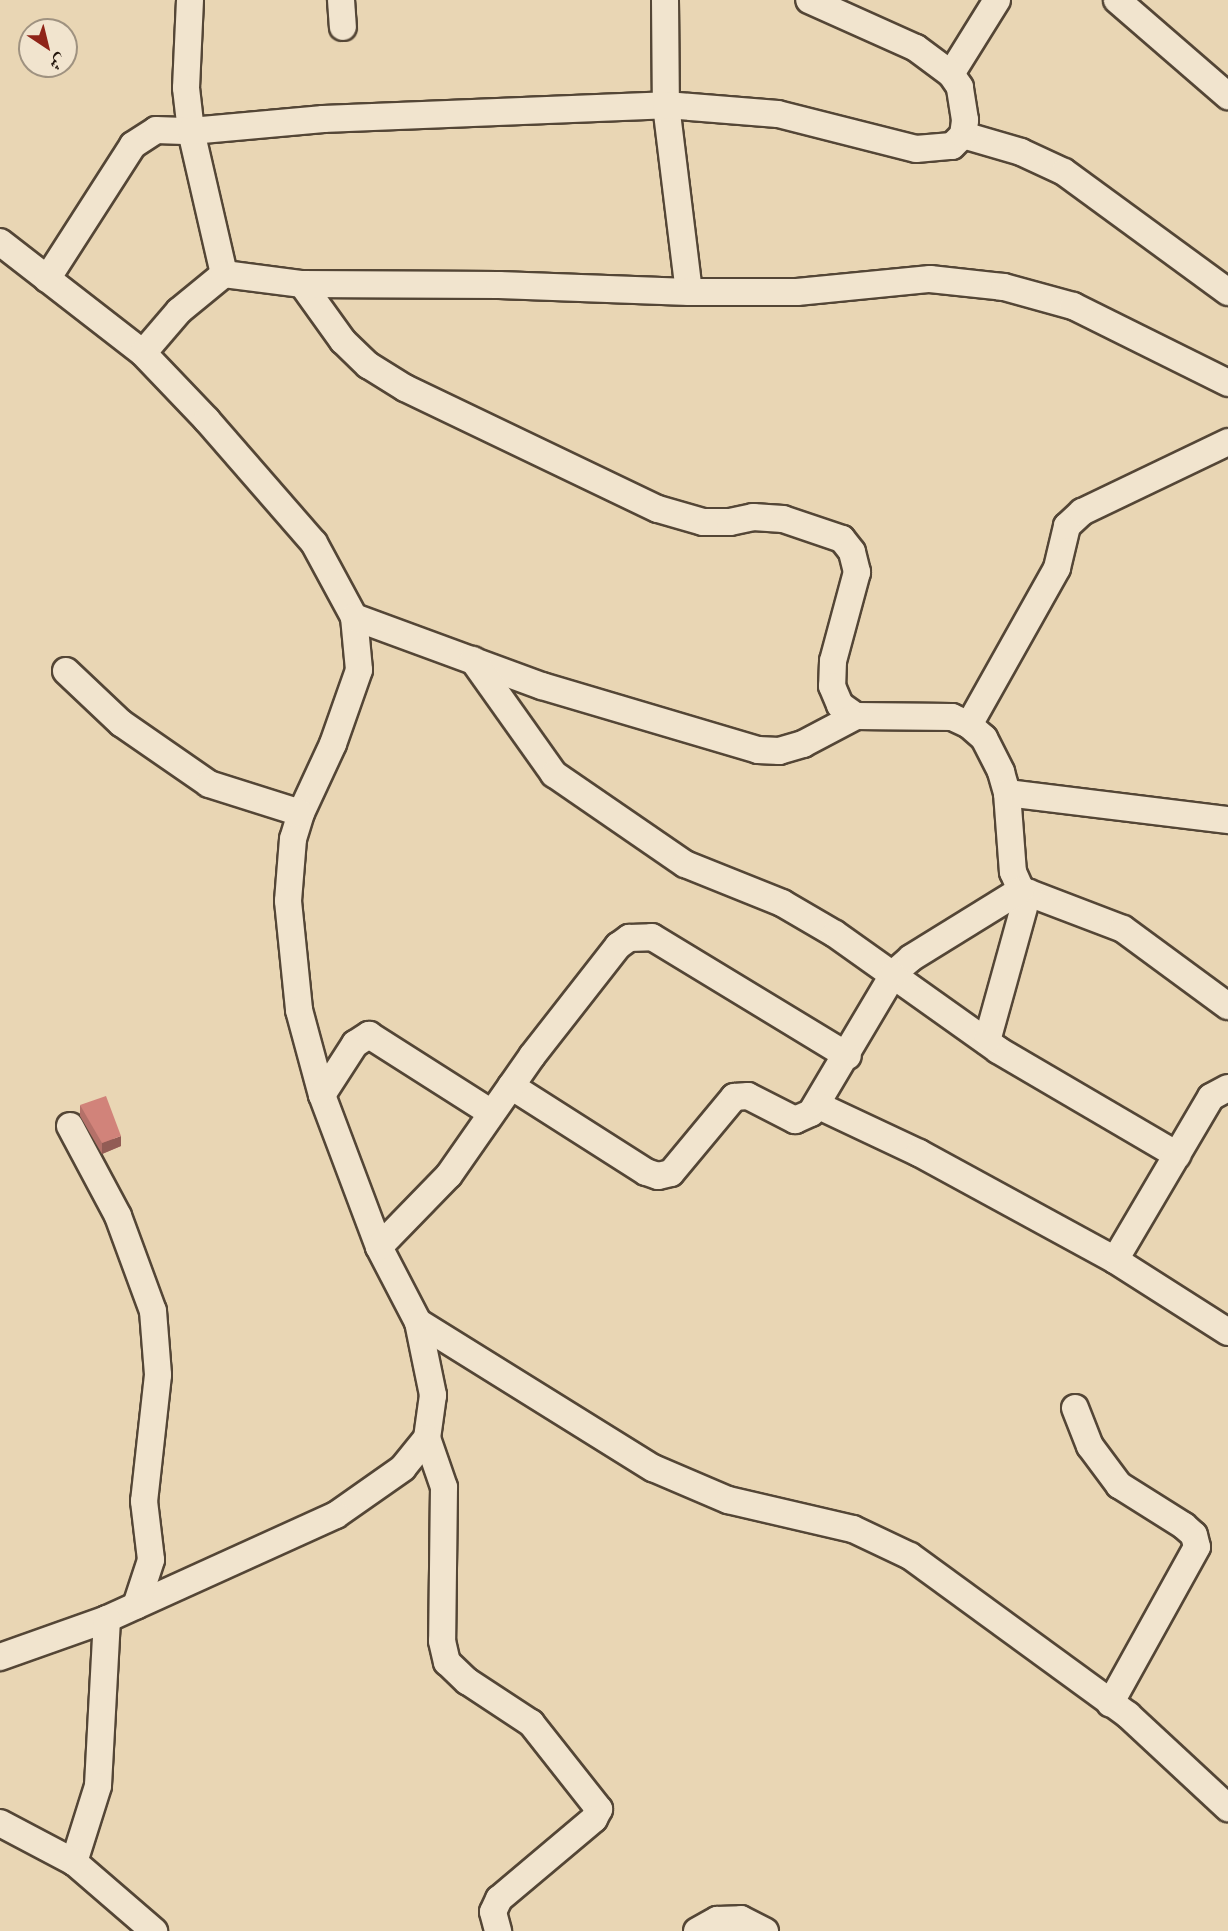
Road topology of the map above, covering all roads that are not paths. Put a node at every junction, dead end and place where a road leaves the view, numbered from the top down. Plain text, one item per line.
1 (190, 0) edge
2 (341, 0) edge
3 (665, 0) edge
4 (809, 0) edge
5 (997, 0) edge
6 (1117, 0) edge
7 (342, 27) dead end
8 (951, 74) junction
9 (1228, 96) edge
10 (666, 105) junction
11 (191, 131) junction
12 (963, 135) junction
13 (0, 243) edge
14 (224, 274) junction
15 (47, 279) junction
16 (302, 284) junction
17 (689, 292) junction
18 (1228, 292) edge
19 (143, 353) junction
20 (1228, 383) edge
21 (1228, 442) edge
22 (354, 617) junction
23 (473, 660) junction
24 (66, 671) dead end
25 (856, 716) junction
26 (969, 725) junction
27 (1007, 793) junction
28 (301, 813) junction
29 (1228, 820) edge
30 (1024, 892) junction
31 (894, 973) junction
32 (1228, 1006) edge
33 (987, 1041) junction
34 (848, 1056) junction
35 (511, 1086) junction
36 (1228, 1088) edge
37 (322, 1095) junction
38 (817, 1105) junction
39 (490, 1112) junction
40 (70, 1126) dead end
41 (1177, 1155) junction
42 (379, 1247) junction
43 (1115, 1260) junction
44 (418, 1322) junction
45 (1228, 1332) edge
46 (1075, 1408) dead end
47 (427, 1438) junction
48 (136, 1605) junction
49 (107, 1619) junction
50 (0, 1657) edge
51 (1110, 1704) junction
52 (1228, 1808) edge
53 (0, 1823) edge
54 (74, 1862) junction
55 (154, 1931) edge
56 (498, 1931) edge
57 (697, 1931) edge
58 (765, 1931) edge

1 - 11 street
2 - 7 street
3 - 10 street
4 - 8 street
5 - 8 street
6 - 9 street
8 - 12 street
10 - 11 street
10 - 12 street
10 - 17 street
11 - 14 street
11 - 15 street
12 - 18 street
13 - 15 street
14 - 16 street
14 - 19 street
15 - 19 street
16 - 17 street
16 - 25 street
17 - 20 street
19 - 22 street
21 - 26 street
22 - 23 street
22 - 28 street
23 - 25 street
23 - 31 street
24 - 28 street
25 - 26 street
26 - 27 street
27 - 29 street
27 - 30 street
28 - 37 street
30 - 31 street
30 - 32 street
30 - 33 street
31 - 33 street
31 - 34 street
33 - 41 street
34 - 35 street
34 - 38 street
35 - 38 street
35 - 39 street
36 - 41 street
37 - 39 street
37 - 42 street
38 - 43 street
39 - 42 street
40 - 48 street
41 - 43 street
42 - 44 street
43 - 45 street
44 - 47 street
44 - 51 street
46 - 51 street
47 - 48 street
47 - 56 street
48 - 49 street
49 - 50 street
49 - 54 street
51 - 52 street
53 - 54 street
54 - 55 street
57 - 58 street

